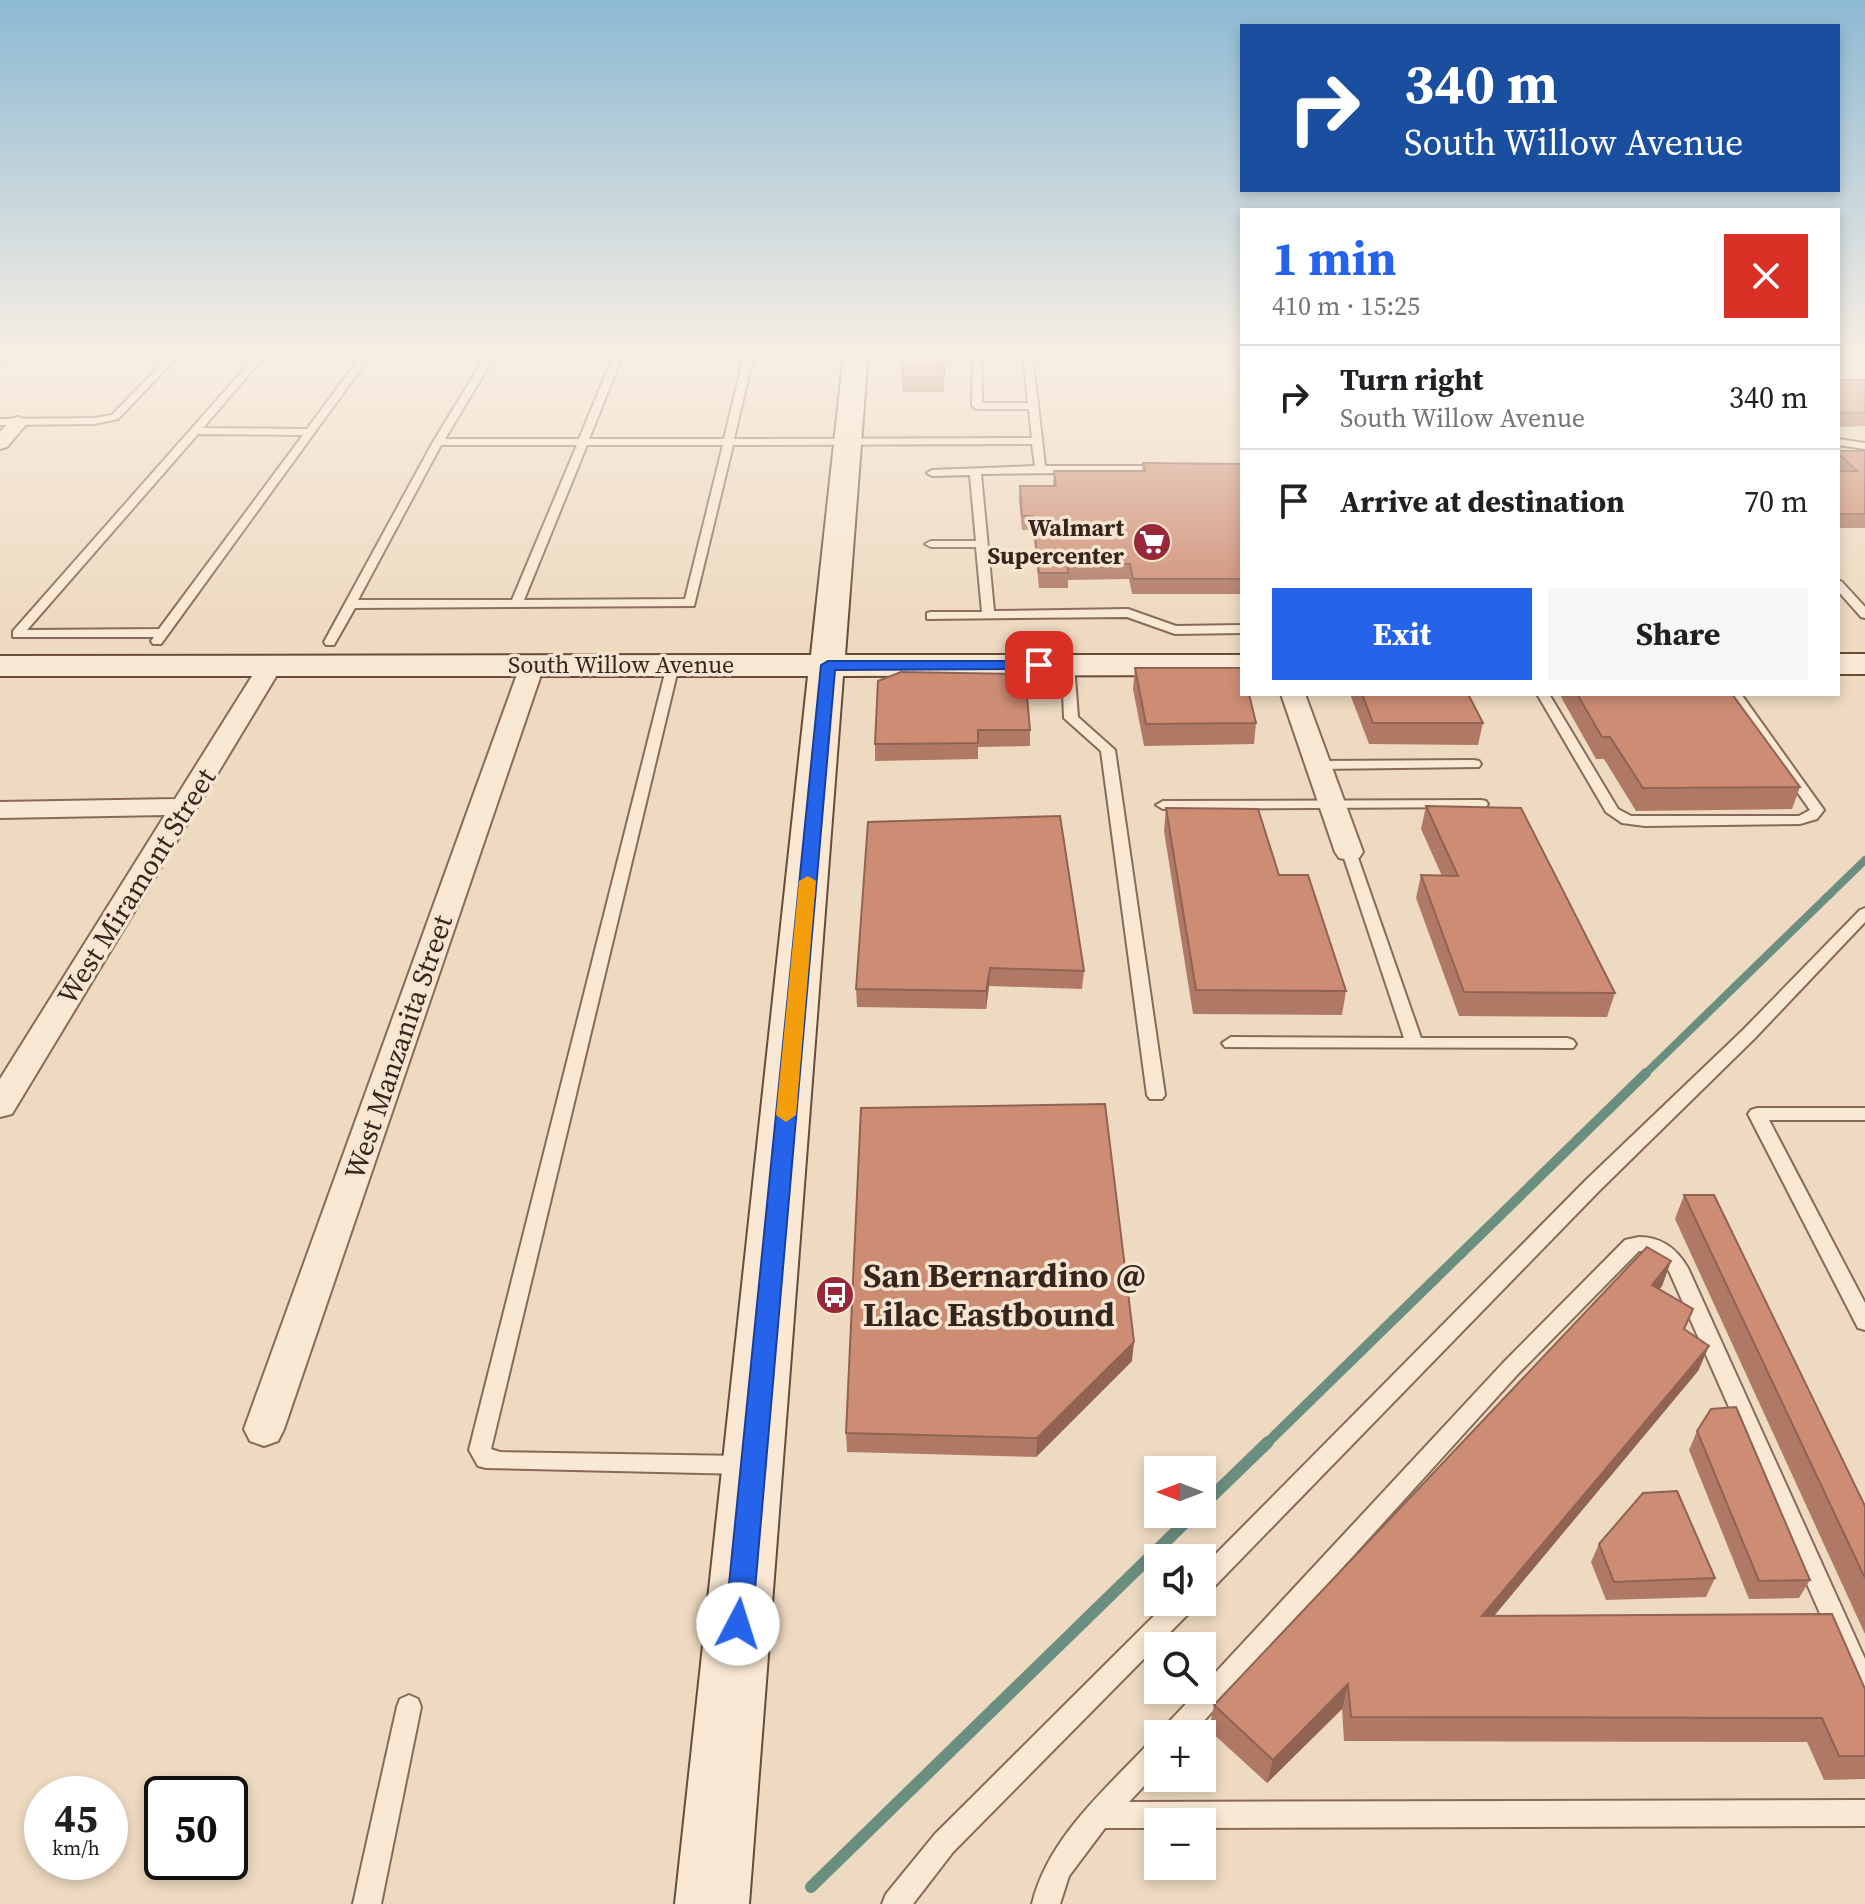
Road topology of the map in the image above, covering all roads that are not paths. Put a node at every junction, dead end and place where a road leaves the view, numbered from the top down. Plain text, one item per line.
1 (186, 441) edge
2 (305, 441) edge
3 (847, 441) junction
4 (1036, 441) joint
5 (438, 442) joint
6 (581, 442) junction
7 (1840, 442) edge
8 (729, 443) junction
9 (1865, 446) edge
10 (1840, 454) edge
11 (1865, 454) edge
12 (1040, 469) junction
13 (1180, 469) edge
14 (975, 470) junction
15 (932, 473) dead end
16 (931, 544) dead end
17 (981, 544) junction
18 (1840, 586) edge
19 (517, 603) junction
20 (350, 604) junction
21 (1865, 614) edge
22 (988, 615) junction
23 (931, 616) dead end
24 (1240, 629) edge
25 (330, 642) dead end
26 (1840, 664) edge
27 (1865, 664) edge
28 (271, 665) junction
29 (673, 665) junction
30 (828, 665) junction
31 (1068, 665) junction
32 (1240, 665) edge
33 (0, 666) edge
34 (532, 666) junction
35 (1294, 696) edge
36 (1544, 696) edge
37 (1735, 696) edge
38 (1474, 764) dead end
39 (1318, 765) junction
40 (1481, 804) edge
41 (1163, 805) dead end
42 (1333, 805) junction
43 (184, 807) junction
44 (0, 810) edge
45 (1349, 852) joint
46 (1865, 913) edge
47 (1414, 1042) junction
48 (1231, 1043) dead end
49 (1567, 1044) dead end
50 (1156, 1095) dead end
51 (0, 1106) edge
52 (1865, 1114) edge
53 (1865, 1322) edge
54 (264, 1429) dead end
55 (753, 1465) junction
56 (1216, 1570) edge
57 (1170, 1616) edge
58 (1865, 1687) edge
59 (409, 1707) dead end
60 (1188, 1720) edge
61 (1144, 1768) edge
62 (1865, 1813) edge
63 (1102, 1815) junction
64 (367, 1904) edge
65 (712, 1904) edge
66 (896, 1904) edge
67 (1046, 1904) edge

1 - 2 lane
3 - 4 lane
3 - 8 lane
3 - 30 main road
4 - 12 lane
5 - 6 lane
5 - 20 lane
6 - 8 lane
6 - 19 lane
7 - 9 lane
8 - 19 lane
10 - 11 lane
12 - 13 lane
12 - 14 lane
14 - 15 lane
14 - 17 lane
16 - 17 lane
17 - 22 lane
18 - 21 lane
19 - 20 lane
20 - 25 lane
22 - 23 lane
22 - 24 lane
26 - 27 main road
28 - 33 main road, South Willow Avenue
28 - 34 main road, South Willow Avenue
28 - 43 street, West Miramont Street
29 - 30 main road, South Willow Avenue
29 - 34 main road, South Willow Avenue
29 - 55 lane
30 - 31 main road, South Willow Avenue
30 - 55 main road
31 - 32 main road, South Willow Avenue
31 - 50 lane
34 - 54 street, West Manzanita Street
35 - 39 street
36 - 37 lane
38 - 39 lane
39 - 42 street
40 - 42 lane
41 - 42 lane
42 - 45 street
43 - 44 street
43 - 51 street, West Miramont Street
45 - 47 lane
46 - 56 lane
47 - 48 lane
47 - 49 lane
52 - 53 lane
55 - 65 main road
57 - 66 lane
58 - 60 lane
59 - 64 lane
61 - 63 lane
62 - 63 lane
63 - 67 lane

